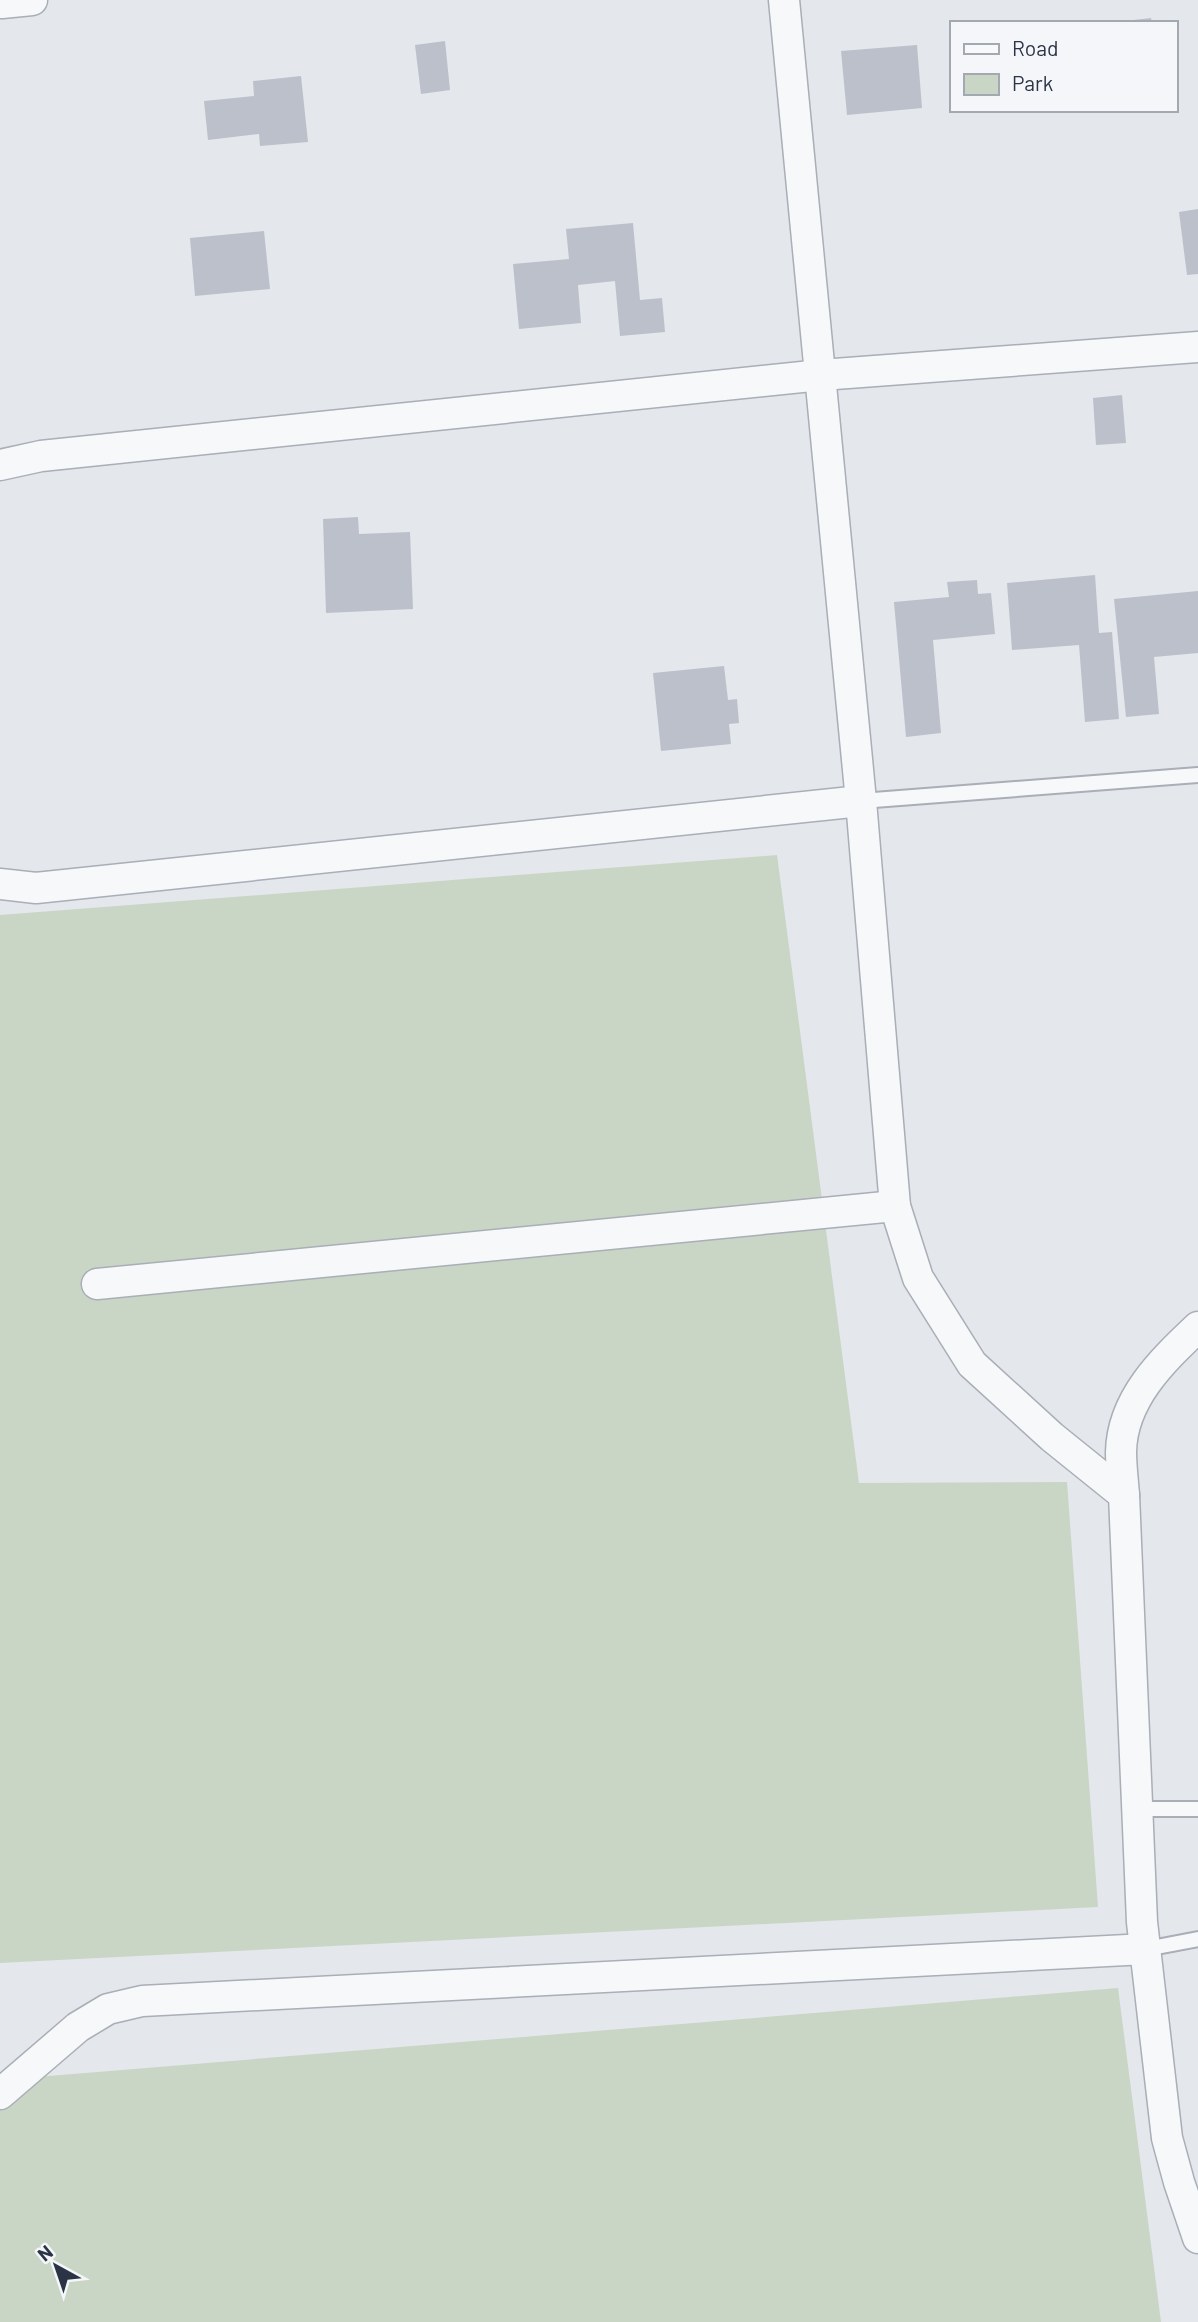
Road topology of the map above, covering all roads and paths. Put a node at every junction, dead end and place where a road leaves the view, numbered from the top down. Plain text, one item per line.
1 (32, 0) edge
2 (784, 0) edge
3 (1, 3) edge
4 (1198, 347) edge
5 (821, 375) junction
6 (0, 465) edge
7 (1198, 775) edge
8 (861, 801) junction
9 (0, 884) edge
10 (895, 1206) junction
11 (97, 1284) dead end
12 (1198, 1326) edge
13 (1124, 1495) junction
14 (1138, 1808) junction
15 (1198, 1808) edge
16 (1198, 1939) edge
17 (1146, 1949) junction
18 (0, 2094) edge
19 (1198, 2238) edge

1 - 3 street
2 - 5 street
4 - 5 street
5 - 6 street
5 - 8 street
7 - 8 lane
8 - 9 street
8 - 10 street
10 - 11 street
10 - 13 street
12 - 13 street
13 - 14 street
14 - 15 lane
14 - 17 street
16 - 17 lane
17 - 18 street
17 - 19 street

